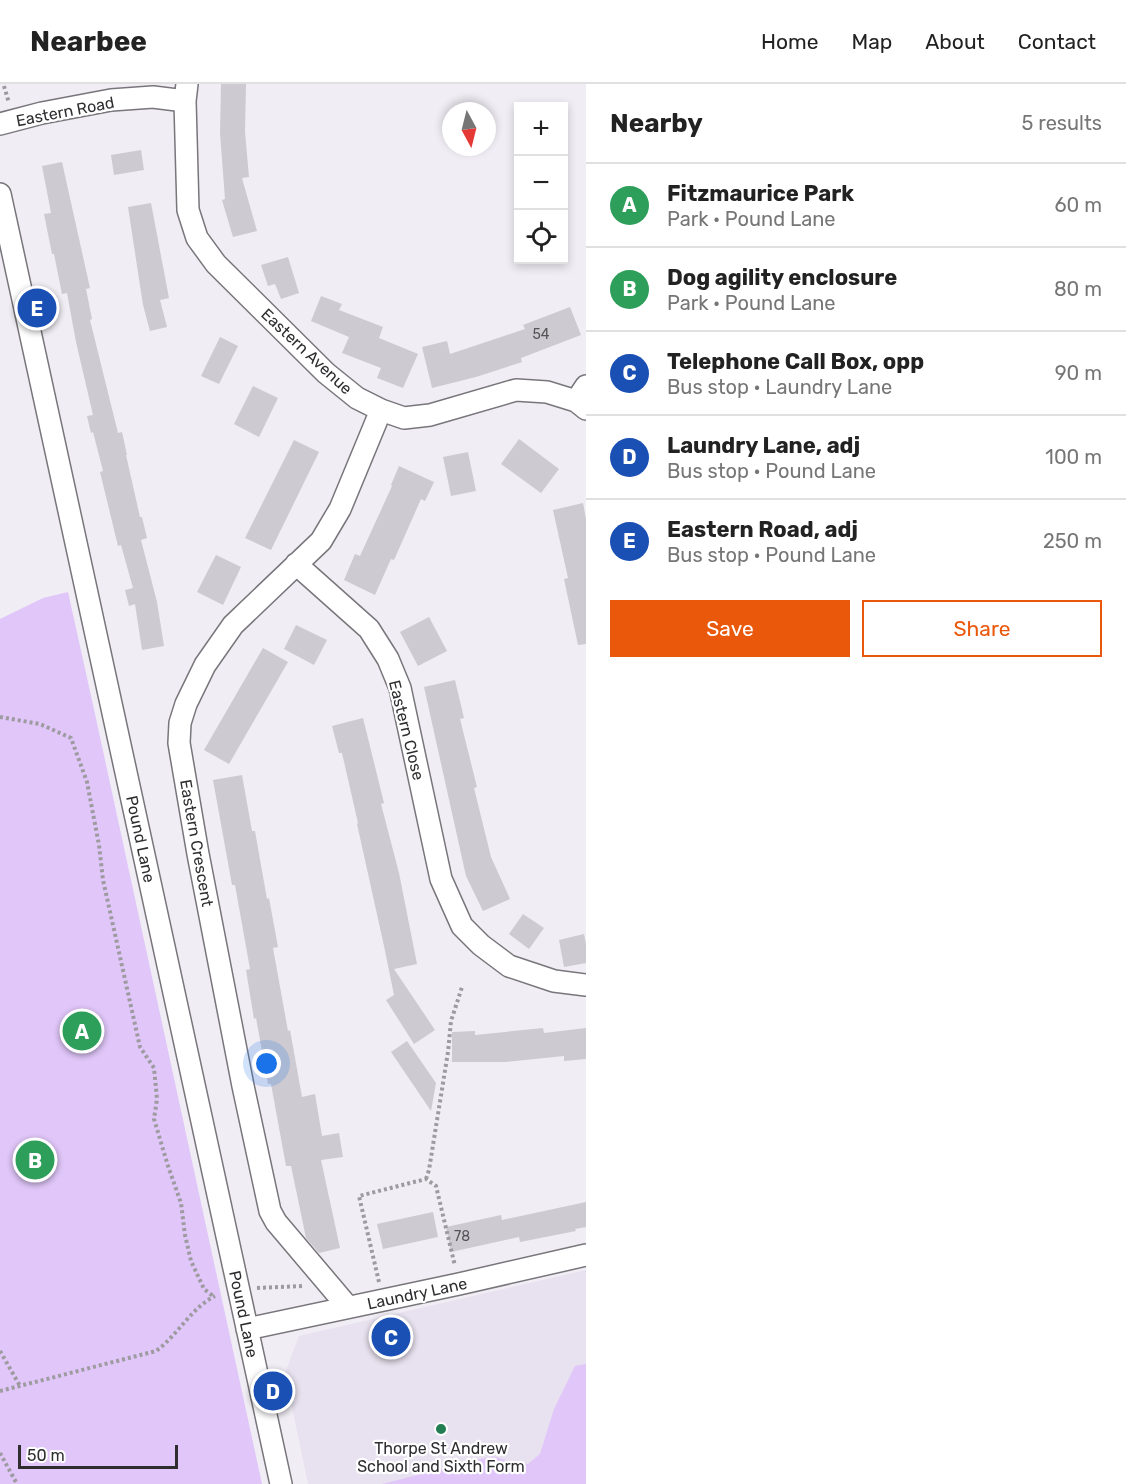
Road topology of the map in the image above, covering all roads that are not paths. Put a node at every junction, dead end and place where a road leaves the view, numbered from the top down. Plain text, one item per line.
1 (186, 93) edge
2 (0, 124) edge
3 (0, 194) edge
4 (583, 398) edge
5 (381, 410) junction
6 (296, 564) junction
7 (586, 985) edge
8 (586, 1255) edge
9 (348, 1307) junction
10 (247, 1329) junction
11 (281, 1484) edge

1 - 2 street, Eastern Road
1 - 5 street, Eastern Avenue
3 - 10 street, Pound Lane
4 - 5 street, Eastern Avenue
5 - 6 street, Eastern Crescent
6 - 7 street, Eastern Close
6 - 9 street, Eastern Crescent
8 - 9 street, Laundry Lane
9 - 10 street, Laundry Lane
10 - 11 street, Pound Lane

